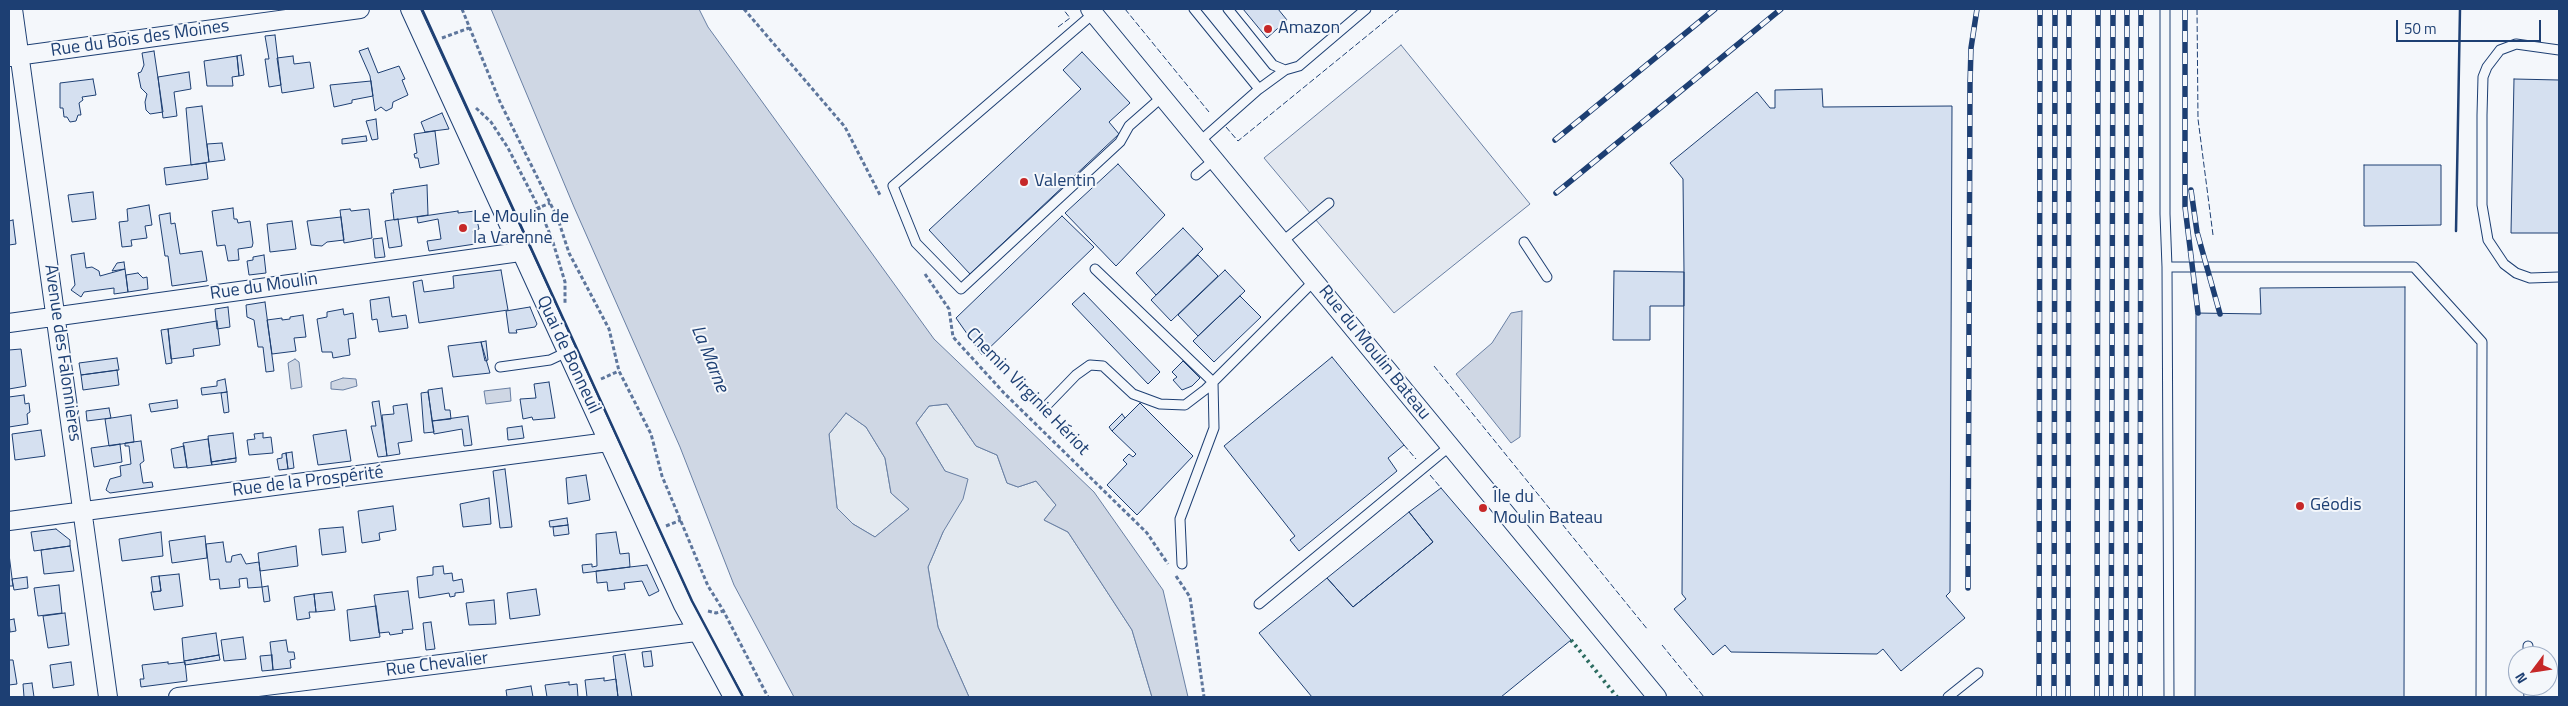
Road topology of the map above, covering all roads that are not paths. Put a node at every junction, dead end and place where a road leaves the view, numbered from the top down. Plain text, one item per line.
1 (13, 9) edge
2 (360, 9) edge
3 (410, 9) edge
4 (1194, 9) edge
5 (1228, 9) edge
6 (1366, 9) edge
7 (2165, 9) edge
8 (1092, 11) edge
9 (2559, 50) edge
10 (14, 57) edge
11 (1286, 70) junction
12 (1259, 89) junction
13 (1162, 96) junction
14 (1199, 142) junction
15 (1214, 160) junction
16 (1196, 175) dead end
17 (1329, 203) dead end
18 (1283, 241) junction
19 (1524, 242) dead end
20 (520, 252) junction
21 (2167, 267) junction
22 (1095, 269) dead end
23 (1546, 277) dead end
24 (2559, 277) edge
25 (1315, 280) junction
26 (57, 316) junction
27 (9, 322) edge
28 (567, 352) junction
29 (500, 367) dead end
30 (1213, 382) junction
31 (1048, 404) dead end
32 (608, 442) junction
33 (1450, 446) junction
34 (83, 511) junction
35 (9, 521) edge
36 (1182, 564) dead end
37 (1259, 604) dead end
38 (696, 632) junction
39 (1978, 673) dead end
40 (1951, 696) edge
41 (108, 697) edge
42 (178, 697) edge
43 (733, 697) edge
44 (1657, 697) edge
45 (2169, 697) edge
46 (2481, 697) edge

1 - 10 street, Avenue des Falonnières
2 - 10 street, Rue du Bois des Moines
3 - 20 street, Quai de Bonneuil
4 - 12 lane
5 - 11 lane
6 - 11 lane
7 - 21 lane
8 - 13 street, Rue du Moulin Bateau
8 - 13 lane
9 - 24 lane
10 - 26 street, Avenue des Falonnières
11 - 12 lane
12 - 14 lane
13 - 14 street, Rue du Moulin Bateau
14 - 15 street, Rue du Moulin Bateau
15 - 16 lane
15 - 18 street, Rue du Moulin Bateau
17 - 18 lane
18 - 25 street, Rue du Moulin Bateau
19 - 23 lane
20 - 26 street, Rue du Moulin
20 - 28 street, Quai de Bonneuil
21 - 45 lane
21 - 46 lane
22 - 30 lane
25 - 30 lane
25 - 33 street, Rue du Moulin Bateau
26 - 27 street, Rue du Moulin
26 - 34 street, Avenue des Falonnières
28 - 29 lane
28 - 32 street, Quai de Bonneuil
30 - 31 lane
30 - 36 lane
32 - 34 street, Rue de la Prospérité
32 - 38 street, Quai de Bonneuil
33 - 37 lane
33 - 44 street, Rue du Moulin Bateau
34 - 35 street, Rue de la Prospérité
34 - 41 street, Avenue des Falonnières
38 - 42 street, Rue Chevalier
38 - 43 street, Quai de Bonneuil
39 - 40 lane

